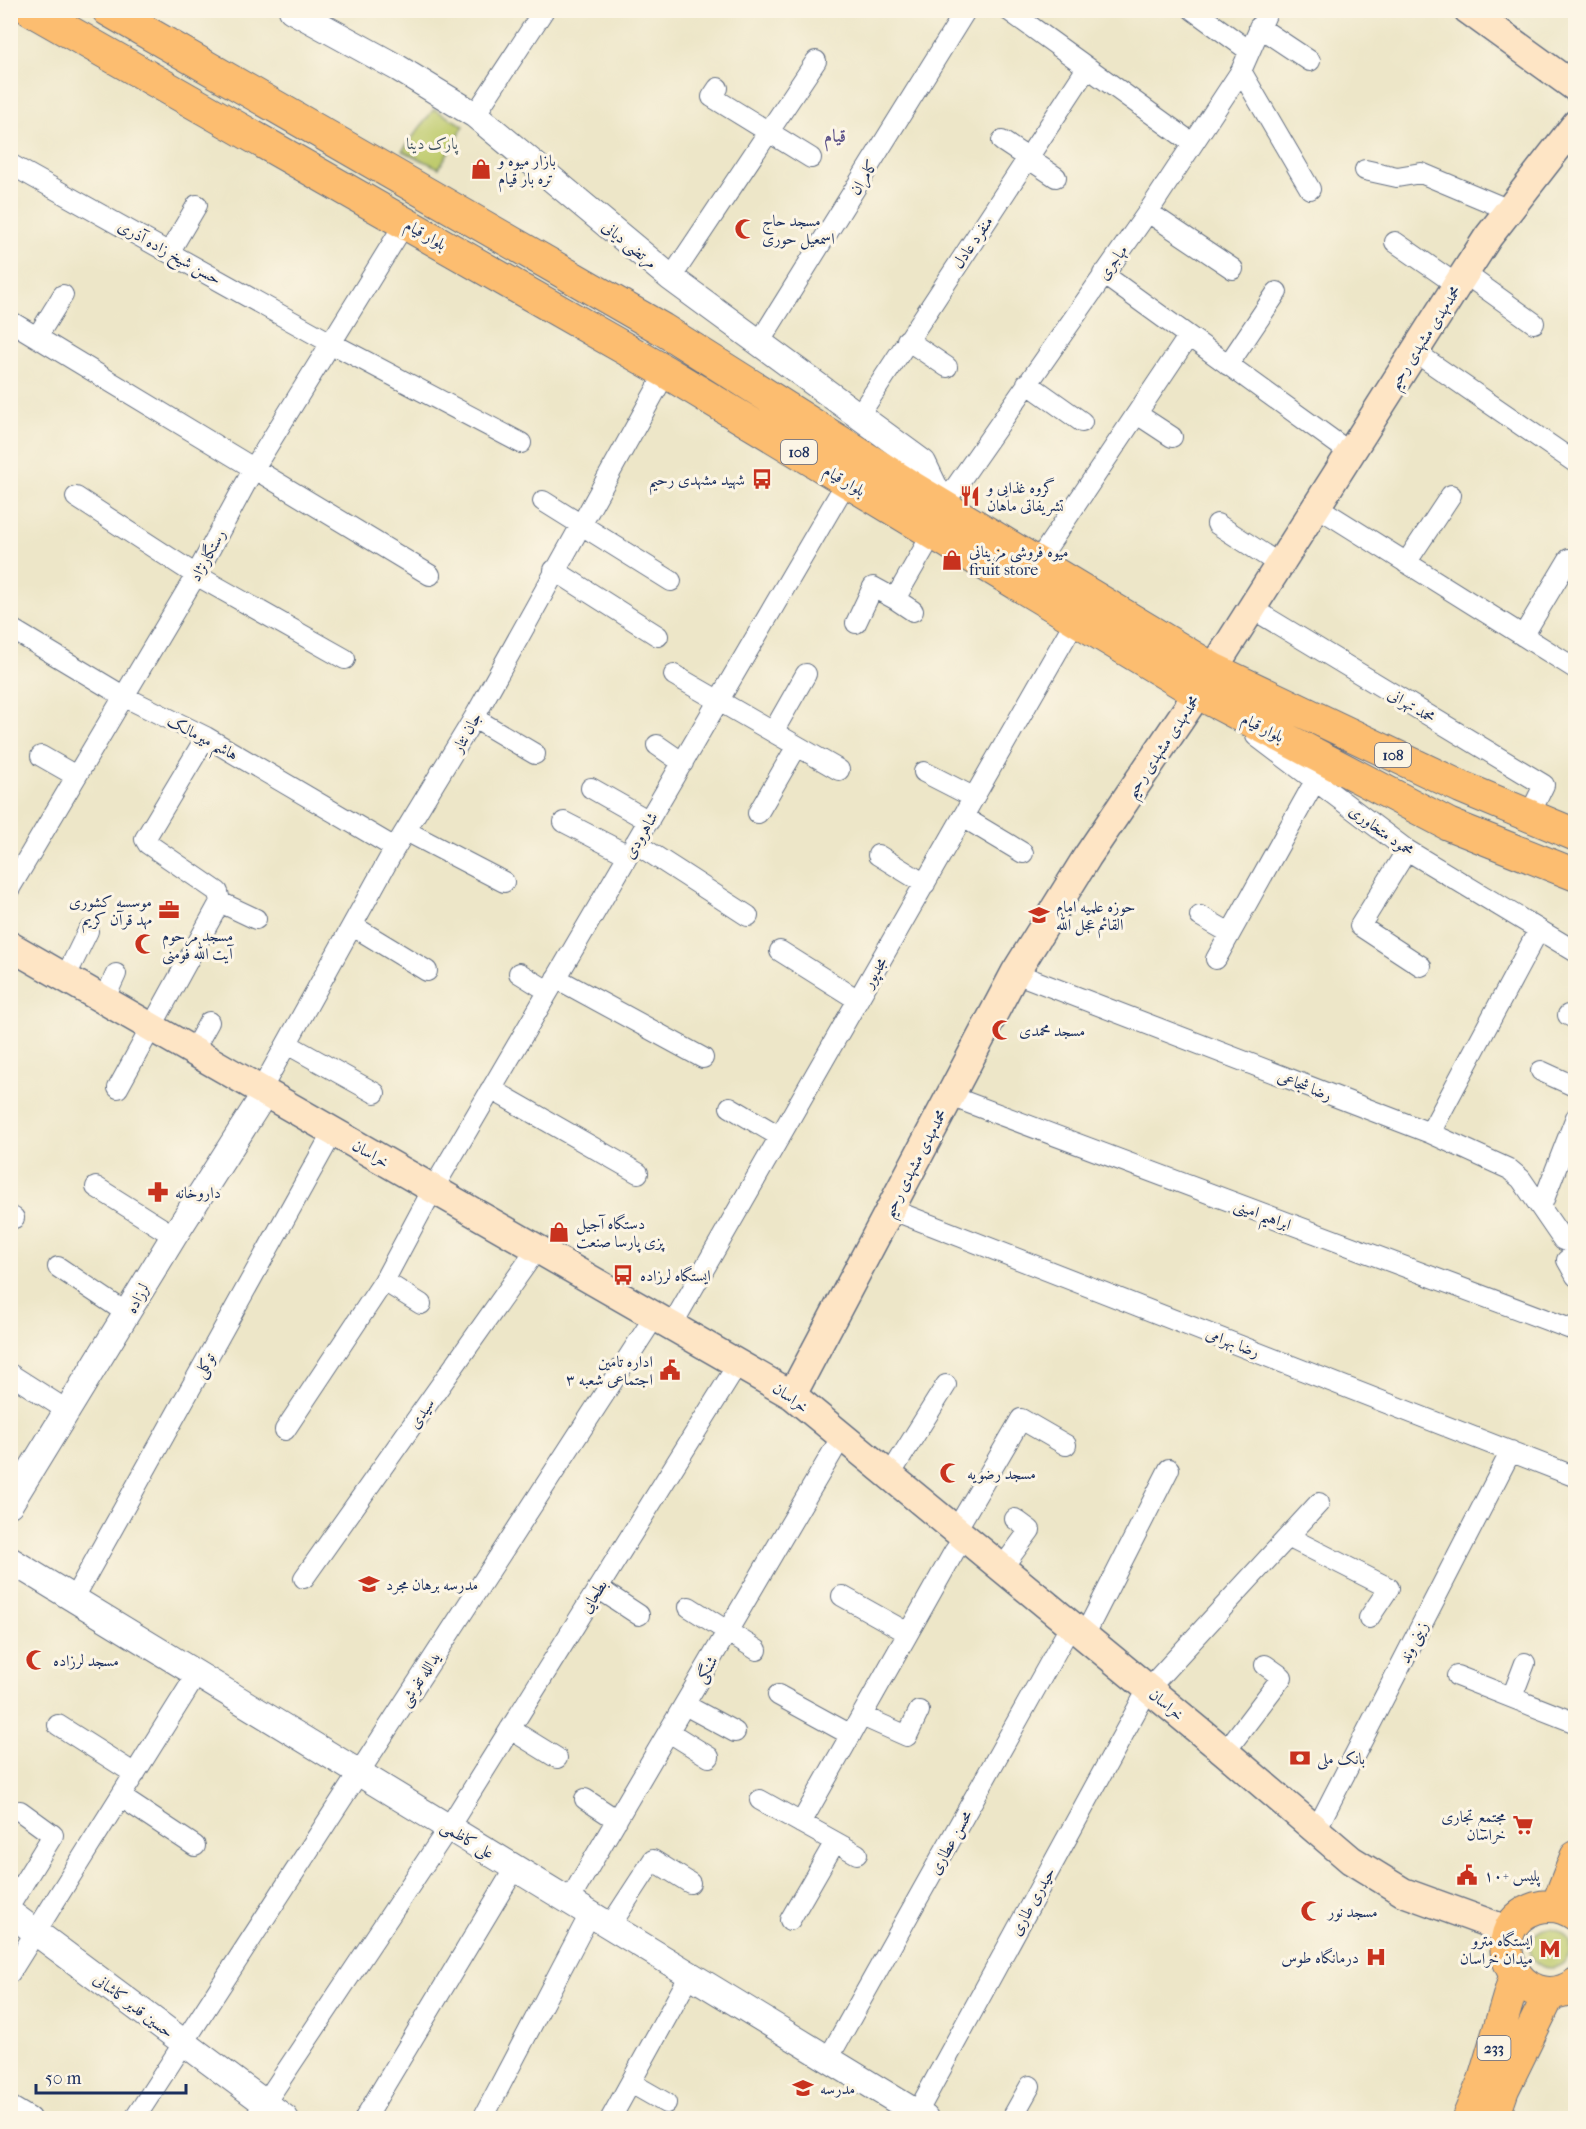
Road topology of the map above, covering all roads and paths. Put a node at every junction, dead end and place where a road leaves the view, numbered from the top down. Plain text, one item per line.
1 (31, 10) edge
2 (108, 10) edge
3 (544, 10) edge
4 (966, 10) edge
5 (1008, 10) edge
6 (1193, 10) edge
7 (1468, 10) edge
8 (294, 11) edge
9 (1263, 19) edge
10 (1248, 50) junction
11 (1310, 60) dead end
12 (816, 61) dead end
13 (1087, 68) junction
14 (1241, 70) junction
15 (718, 88) dead end
16 (1575, 88) edge
17 (475, 115) junction
18 (769, 132) junction
19 (1571, 138) edge
20 (1002, 141) dead end
21 (1192, 143) junction
22 (811, 158) dead end
23 (1028, 158) junction
24 (10, 164) edge
25 (1365, 170) dead end
26 (1056, 177) dead end
27 (1310, 189) dead end
28 (197, 205) dead end
29 (1509, 210) junction
30 (1148, 212) junction
31 (405, 222) junction
32 (1395, 242) dead end
33 (170, 251) junction
34 (1233, 269) dead end
35 (1103, 274) junction
36 (671, 279) junction
37 (1460, 279) junction
38 (1277, 292) dead end
39 (63, 295) dead end
40 (10, 321) edge
41 (1534, 322) dead end
42 (37, 337) junction
43 (1188, 337) junction
44 (907, 340) junction
45 (329, 342) junction
46 (759, 343) junction
47 (1415, 352) junction
48 (1228, 365) junction
49 (946, 367) dead end
50 (666, 372) junction
51 (1028, 382) junction
52 (1137, 414) junction
53 (858, 417) junction
54 (1082, 422) dead end
55 (1172, 436) dead end
56 (521, 443) dead end
57 (1349, 452) junction
58 (1575, 460) edge
59 (254, 468) junction
60 (847, 482) junction
61 (1451, 495) dead end
62 (76, 496) dead end
63 (543, 501) dead end
64 (1316, 506) junction
65 (938, 519) junction
66 (581, 523) junction
67 (1217, 524) dead end
68 (1406, 563) junction
69 (1036, 564) junction
70 (1279, 564) junction
71 (554, 570) junction
72 (1568, 572) edge
73 (430, 574) dead end
74 (196, 575) junction
75 (671, 581) dead end
76 (895, 599) junction
77 (1251, 608) junction
78 (913, 611) dead end
79 (1076, 620) junction
80 (856, 623) dead end
81 (10, 628) edge
82 (658, 636) dead end
83 (1523, 636) junction
84 (345, 659) dead end
85 (1575, 669) edge
86 (806, 674) dead end
87 (674, 675) dead end
88 (1206, 681) junction
89 (123, 696) junction
90 (719, 701) junction
91 (474, 718) junction
92 (773, 732) junction
93 (206, 737) junction
94 (657, 745) dead end
95 (797, 746) junction
96 (535, 754) dead end
97 (41, 756) dead end
98 (682, 763) junction
99 (839, 770) dead end
100 (924, 772) dead end
101 (76, 776) junction
102 (1316, 781) junction
103 (591, 788) dead end
104 (974, 797) junction
105 (758, 813) dead end
106 (1529, 816) junction
107 (963, 817) junction
108 (649, 821) junction
109 (564, 822) dead end
110 (406, 831) junction
111 (1575, 835) edge
112 (395, 848) junction
113 (632, 849) junction
114 (1407, 850) junction
115 (1023, 853) dead end
116 (878, 855) dead end
117 (1575, 875) edge
118 (504, 882) dead end
119 (925, 884) junction
120 (10, 888) edge
121 (220, 902) junction
122 (748, 916) dead end
123 (1200, 916) dead end
124 (256, 919) dead end
125 (353, 926) junction
126 (88, 931) dead end
127 (1538, 931) junction
128 (1230, 933) junction
129 (10, 946) edge
130 (780, 951) dead end
131 (1575, 952) edge
132 (1216, 959) dead end
133 (1421, 966) dead end
134 (427, 971) dead end
135 (519, 973) dead end
136 (1015, 973) junction
137 (116, 974) dead end
138 (66, 978) junction
139 (552, 985) junction
140 (104, 1000) junction
141 (858, 1000) junction
142 (209, 1022) dead end
143 (151, 1028) junction
144 (287, 1044) junction
145 (193, 1051) junction
146 (703, 1058) dead end
147 (1541, 1071) dead end
148 (1575, 1087) edge
149 (118, 1088) dead end
150 (491, 1089) junction
151 (263, 1091) junction
152 (375, 1093) dead end
153 (950, 1096) junction
154 (730, 1107) dead end
155 (1575, 1117) edge
156 (333, 1132) junction
157 (1430, 1133) junction
158 (779, 1136) junction
159 (638, 1173) dead end
160 (96, 1187) dead end
161 (433, 1189) junction
162 (1541, 1207) junction
163 (890, 1209) junction
164 (174, 1236) junction
165 (537, 1248) junction
166 (1570, 1255) edge
167 (58, 1267) dead end
168 (384, 1281) junction
169 (421, 1304) dead end
170 (128, 1314) junction
171 (663, 1321) junction
172 (1575, 1332) edge
173 (738, 1364) junction
174 (10, 1374) edge
175 (946, 1385) dead end
176 (792, 1395) junction
177 (68, 1411) junction
178 (285, 1431) dead end
179 (842, 1436) junction
180 (1066, 1445) dead end
181 (1511, 1451) junction
182 (1168, 1469) dead end
183 (890, 1475) junction
184 (1575, 1477) edge
185 (1319, 1503) dead end
186 (10, 1504) edge
187 (1029, 1529) dead end
188 (960, 1534) junction
189 (1288, 1537) junction
190 (10, 1560) edge
191 (1002, 1569) junction
192 (304, 1578) dead end
193 (598, 1588) junction
194 (842, 1596) dead end
195 (74, 1598) junction
196 (689, 1607) dead end
197 (639, 1615) dead end
198 (1370, 1618) dead end
199 (729, 1630) junction
200 (1077, 1631) junction
201 (908, 1633) junction
202 (758, 1650) dead end
203 (1525, 1663) dead end
204 (1265, 1665) dead end
205 (197, 1674) junction
206 (1457, 1676) dead end
207 (1148, 1689) junction
208 (778, 1695) dead end
209 (1512, 1697) junction
210 (685, 1705) junction
211 (919, 1711) dead end
212 (861, 1716) junction
213 (1575, 1723) edge
214 (58, 1725) dead end
215 (510, 1729) junction
216 (669, 1732) junction
217 (735, 1732) dead end
218 (851, 1735) junction
219 (1225, 1752) junction
220 (709, 1757) dead end
221 (557, 1758) dead end
222 (358, 1772) junction
223 (135, 1774) junction
224 (121, 1797) junction
225 (585, 1799) dead end
226 (760, 1800) dead end
227 (20, 1811) dead end
228 (617, 1820) junction
229 (801, 1823) junction
230 (449, 1827) junction
231 (1315, 1832) junction
232 (835, 1842) junction
233 (195, 1846) dead end
234 (857, 1854) dead end
235 (1575, 1857) edge
236 (515, 1868) junction
237 (690, 1883) dead end
238 (10, 1905) edge
239 (1566, 1911) edge
240 (10, 1913) edge
241 (590, 1914) junction
242 (790, 1920) dead end
243 (1510, 1930) junction
244 (37, 1933) junction
245 (10, 1973) edge
246 (690, 1975) junction
247 (1515, 1976) junction
248 (1562, 1988) edge
249 (183, 2042) junction
250 (828, 2059) junction
251 (631, 2083) junction
252 (1030, 2086) dead end
253 (666, 2103) dead end
254 (10, 2106) edge
255 (260, 2111) edge
256 (921, 2116) edge
257 (30, 2118) edge
258 (135, 2118) edge
259 (285, 2118) edge
260 (365, 2118) edge
261 (483, 2118) edge
262 (611, 2118) edge
263 (1012, 2118) edge
264 (1468, 2118) edge
265 (1493, 2118) edge

1 - 31 main road, بلوار قیام / 108
2 - 65 main road, بلوار قیام / 108
3 - 17 street
4 - 46 street, کامران
5 - 13 street
6 - 10 street
7 - 16 main road
8 - 17 street, مرتضی دیانی
9 - 10 street, مهاجری
9 - 11 street
10 - 14 street, مهاجری
12 - 18 street
13 - 21 street
13 - 23 street, منفرد عادل
14 - 21 street, مهاجری
14 - 27 street
15 - 18 street
17 - 36 street, مرتضی دیانی
18 - 22 street
18 - 36 street
19 - 29 main road, محمدمهدی مشهدی رحیم
20 - 23 street
21 - 30 street, مهاجری
23 - 26 street
23 - 44 street, منفرد عادل
24 - 33 street, حسن شیخ زاده آذری
25 - 29 street
28 - 33 street
29 - 37 main road, محمدمهدی مشهدی رحیم
30 - 34 street
30 - 35 street, مهاجری
31 - 45 street, رستگارنژاد
31 - 50 main road, بلوار قیام / 108
32 - 37 street
33 - 45 street, حسن شیخ زاده آذری
35 - 43 street
35 - 51 street, مهاجری
36 - 46 street, مرتضی دیانی
37 - 41 street
37 - 47 main road, محمدمهدی مشهدی رحیم
38 - 48 street
39 - 42 street
40 - 42 street
42 - 59 street
43 - 48 street
43 - 52 street
44 - 49 street
44 - 53 street, منفرد عادل
45 - 56 street, حسن شیخ زاده آذری
45 - 59 street, رستگارنژاد
46 - 53 street, مرتضی دیانی
47 - 57 main road, محمدمهدی مشهدی رحیم
47 - 58 street
48 - 57 street
50 - 60 main road, بلوار قیام / 108
50 - 66 street, جان نثار
51 - 54 street
51 - 65 street, مهاجری
52 - 55 street
52 - 69 street
53 - 65 street, مرتضی دیانی
57 - 64 main road, محمدمهدی مشهدی رحیم
59 - 73 street
59 - 74 street, رستگارنژاد
60 - 65 main road, بلوار قیام / 108
60 - 90 street, شاهرودی
61 - 68 street
62 - 74 street
63 - 66 street
64 - 68 street
64 - 70 main road, محمدمهدی مشهدی رحیم
65 - 69 main road, بلوار قیام / 108
65 - 76 street, مهاجری
65 - 79 main road, بلوار قیام / 108
66 - 71 street, جان نثار
66 - 75 street
67 - 70 street
68 - 83 street
69 - 88 main road, بلوار قیام / 108
70 - 77 main road, محمدمهدی مشهدی رحیم
71 - 82 street
71 - 91 street, جان نثار
72 - 83 street
74 - 84 street
74 - 89 street, رستگارنژاد
76 - 78 street
76 - 80 street
77 - 88 main road, محمدمهدی مشهدی رحیم
77 - 106 street, محمد تهرانی
79 - 88 main road, بلوار قیام / 108
79 - 104 street, مجدپور
81 - 89 street, هاشم میرمالک
83 - 85 street
86 - 92 street
87 - 90 street
88 - 102 street, محمود متخاوری
88 - 106 main road, بلوار قیام / 108
88 - 117 main road, بلوار قیام / 108
88 - 136 main road, محمدمهدی مشهدی رحیم
89 - 93 street, هاشم میرمالک
89 - 101 street, رستگارنژاد
90 - 92 street
90 - 98 street, شاهرودی
91 - 96 street
91 - 110 street, جان نثار
92 - 95 street
93 - 112 street, هاشم میرمالک
93 - 121 street
94 - 98 street
95 - 99 street
95 - 105 street
97 - 101 street
98 - 108 street, شاهرودی
100 - 104 street
101 - 120 street, رستگارنژاد
102 - 114 street, محمود متخاوری
102 - 128 street
103 - 108 street
104 - 107 street, مجدپور
106 - 111 main road, بلوار قیام / 108
107 - 115 street
107 - 119 street, مجدپور
108 - 113 street, شاهرودی
109 - 113 street
110 - 112 street, جان نثار
110 - 118 street
112 - 125 street, جان نثار
113 - 122 street
113 - 139 street, شاهرودی
114 - 127 street, محمود متخاوری
114 - 133 street
116 - 119 street
119 - 141 street, مجدپور
121 - 124 street
121 - 143 street
123 - 128 street
125 - 134 street
125 - 144 street, جان نثار
126 - 138 street
127 - 131 street, محمود متخاوری
127 - 157 street
128 - 132 street
129 - 138 main road, خراسان
130 - 141 street
135 - 139 street
136 - 153 main road, محمدمهدی مشهدی رحیم
136 - 157 street, رضا شجاعی
137 - 140 street
138 - 140 main road, خراسان
139 - 146 street
139 - 150 street, شاهرودی
140 - 143 main road, خراسان
141 - 158 street, مجدپور
142 - 145 street
143 - 145 main road, خراسان
143 - 149 street
144 - 151 street, جان نثار
144 - 152 street
145 - 151 main road, خراسان
147 - 148 street
150 - 159 street
150 - 161 street, شاهرودی
151 - 156 main road, خراسان
151 - 164 street, لرزاده
153 - 163 main road, محمدمهدی مشهدی رحیم
153 - 172 street, ابراهیم امینی
154 - 158 street
155 - 162 street
156 - 161 main road, خراسان
156 - 195 street, توکلی
157 - 162 street, رضا شجاعی
158 - 171 street, مجدپور
160 - 164 street
161 - 165 main road, خراسان
161 - 168 street, شاهرودی
162 - 166 street, رضا شجاعی
163 - 176 main road, محمدمهدی مشهدی رحیم
163 - 181 street, رضا بهرامی
164 - 170 street, لرزاده
165 - 171 main road, خراسان
165 - 192 street, سیدی
167 - 170 street
168 - 169 street
168 - 178 street, شاهرودی
170 - 177 street, لرزاده
171 - 173 main road, خراسان
171 - 222 street, یدالله تفرشی
173 - 176 main road, خراسان
173 - 193 street, بطحایی
174 - 177 street
175 - 183 street
176 - 179 main road, خراسان
177 - 186 street, لرزاده
179 - 183 main road, خراسان
179 - 199 street, شنگی
180 - 188 street
181 - 184 street, رضا بهرامی
181 - 231 street, زینی وند
182 - 200 street, محسن عطاری
183 - 188 main road, خراسان
185 - 189 street, حیدری طاری
187 - 191 street
188 - 191 main road, خراسان
188 - 201 street
189 - 198 street
189 - 207 street, حیدری طاری
190 - 195 street, علی کاظمی
191 - 200 main road, خراسان
193 - 197 street
193 - 215 street, بطحایی
194 - 201 street
195 - 205 street, علی کاظمی
196 - 199 street
199 - 202 street
199 - 210 street, شنگی
200 - 207 main road, خراسان
200 - 250 street, محسن عطاری
201 - 212 street
203 - 209 street
204 - 219 street
205 - 222 street, علی کاظمی
205 - 223 street
206 - 209 street
207 - 219 main road, خراسان
207 - 256 street, حیدری طاری
208 - 218 street
209 - 213 street
210 - 216 street, شنگی
210 - 217 street
211 - 212 street
212 - 218 street
214 - 223 street
215 - 221 street
215 - 230 street, بطحایی
216 - 220 street
216 - 228 street, شنگی
218 - 229 street
219 - 231 main road, خراسان
222 - 230 street, علی کاظمی
222 - 249 street, یدالله تفرشی
223 - 224 street
224 - 233 street
224 - 244 street
225 - 228 street
226 - 229 street
227 - 238 street
228 - 241 street, شنگی
229 - 232 street
230 - 236 street, علی کاظمی
230 - 255 street, بطحایی
231 - 243 main road, خراسان
232 - 234 street
232 - 242 street
235 - 239 main road
236 - 241 street, علی کاظمی
236 - 260 street
237 - 241 street
239 - 243 main road
240 - 244 street, حسین قدیر کاشانی
241 - 246 street, علی کاظمی
241 - 261 street
243 - 247 main road
244 - 245 street
244 - 249 street, حسین قدیر کاشانی
246 - 250 street, علی کاظمی
246 - 251 street
247 - 248 main road
247 - 264 main road, 233
248 - 265 main road, 233
249 - 255 street, حسین قدیر کاشانی
249 - 258 street, یدالله تفرشی
250 - 256 street, علی کاظمی
251 - 253 street
251 - 262 street
252 - 263 street
254 - 257 street
255 - 259 street, حسین قدیر کاشانی

